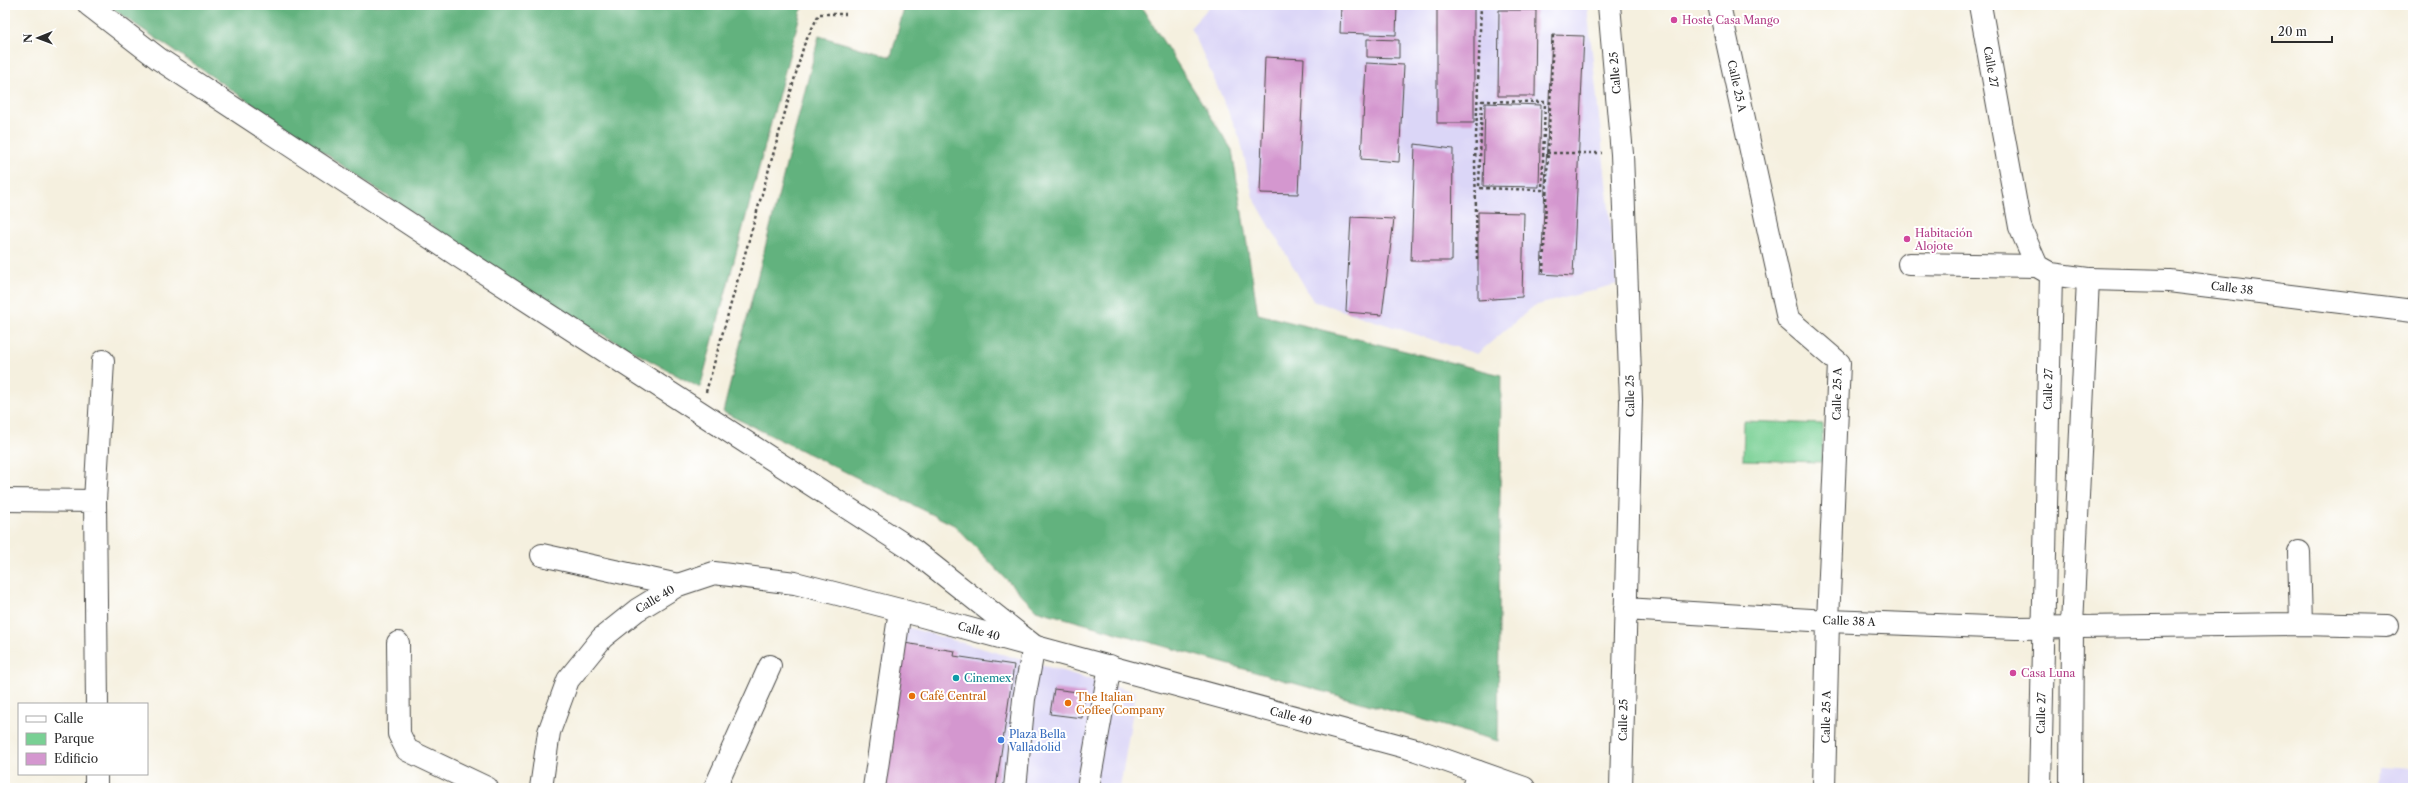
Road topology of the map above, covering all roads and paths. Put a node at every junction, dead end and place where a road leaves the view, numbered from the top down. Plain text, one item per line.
1 (89, 5) edge
2 (1481, 5) edge
3 (1609, 5) edge
4 (1719, 5) edge
5 (1980, 5) edge
6 (846, 14) dead end
7 (1553, 36) dead end
8 (1543, 153) junction
9 (1548, 153) junction
10 (1622, 154) junction
11 (1477, 259) dead end
12 (1909, 264) dead end
13 (2044, 270) junction
14 (1543, 272) dead end
15 (2088, 279) junction
16 (2413, 311) edge
17 (103, 361) dead end
18 (700, 413) junction
19 (5, 500) edge
20 (95, 501) junction
21 (2299, 552) dead end
22 (542, 555) dead end
23 (678, 585) junction
24 (1625, 609) junction
25 (900, 610) junction
26 (1828, 621) junction
27 (2301, 624) junction
28 (2042, 626) junction
29 (2072, 626) junction
30 (2387, 626) dead end
31 (398, 643) dead end
32 (1034, 646) junction
33 (770, 666) dead end
34 (1110, 666) junction
35 (97, 703) edge
36 (96, 775) edge
37 (1475, 780) edge
38 (96, 788) edge
39 (487, 788) edge
40 (541, 788) edge
41 (715, 788) edge
42 (874, 788) edge
43 (1015, 788) edge
44 (1088, 788) edge
45 (1524, 788) edge
46 (1621, 788) edge
47 (1824, 788) edge
48 (2040, 788) edge
49 (2071, 788) edge

1 - 18 street
2 - 11 path
3 - 10 street, Calle 25
4 - 26 street, Calle 25 A
5 - 13 street, Calle 27
6 - 18 path
7 - 9 path
8 - 8 path
8 - 9 path
9 - 10 path
9 - 14 path
10 - 24 street, Calle 25
12 - 13 street, Calle 38
13 - 15 street, Calle 38
13 - 28 street, Calle 27
15 - 16 street, Calle 38
15 - 29 street
17 - 20 street
18 - 32 street
19 - 20 street
20 - 35 street
21 - 27 street
22 - 23 street
23 - 25 street, Calle 40
23 - 40 street, Calle 40
24 - 26 street, Calle 38 A
24 - 46 street, Calle 25
25 - 32 street, Calle 40
25 - 42 street
26 - 28 street, Calle 38 A
26 - 47 street, Calle 25 A
27 - 29 street, Calle 38 A
27 - 30 street, Calle 38 A
28 - 29 street, Calle 38 A
28 - 48 street, Calle 27
29 - 49 street
31 - 39 street
32 - 34 street, Calle 40
32 - 43 street
33 - 41 street
34 - 37 street, Calle 40
34 - 44 street
36 - 38 street
37 - 45 street, Calle 40

